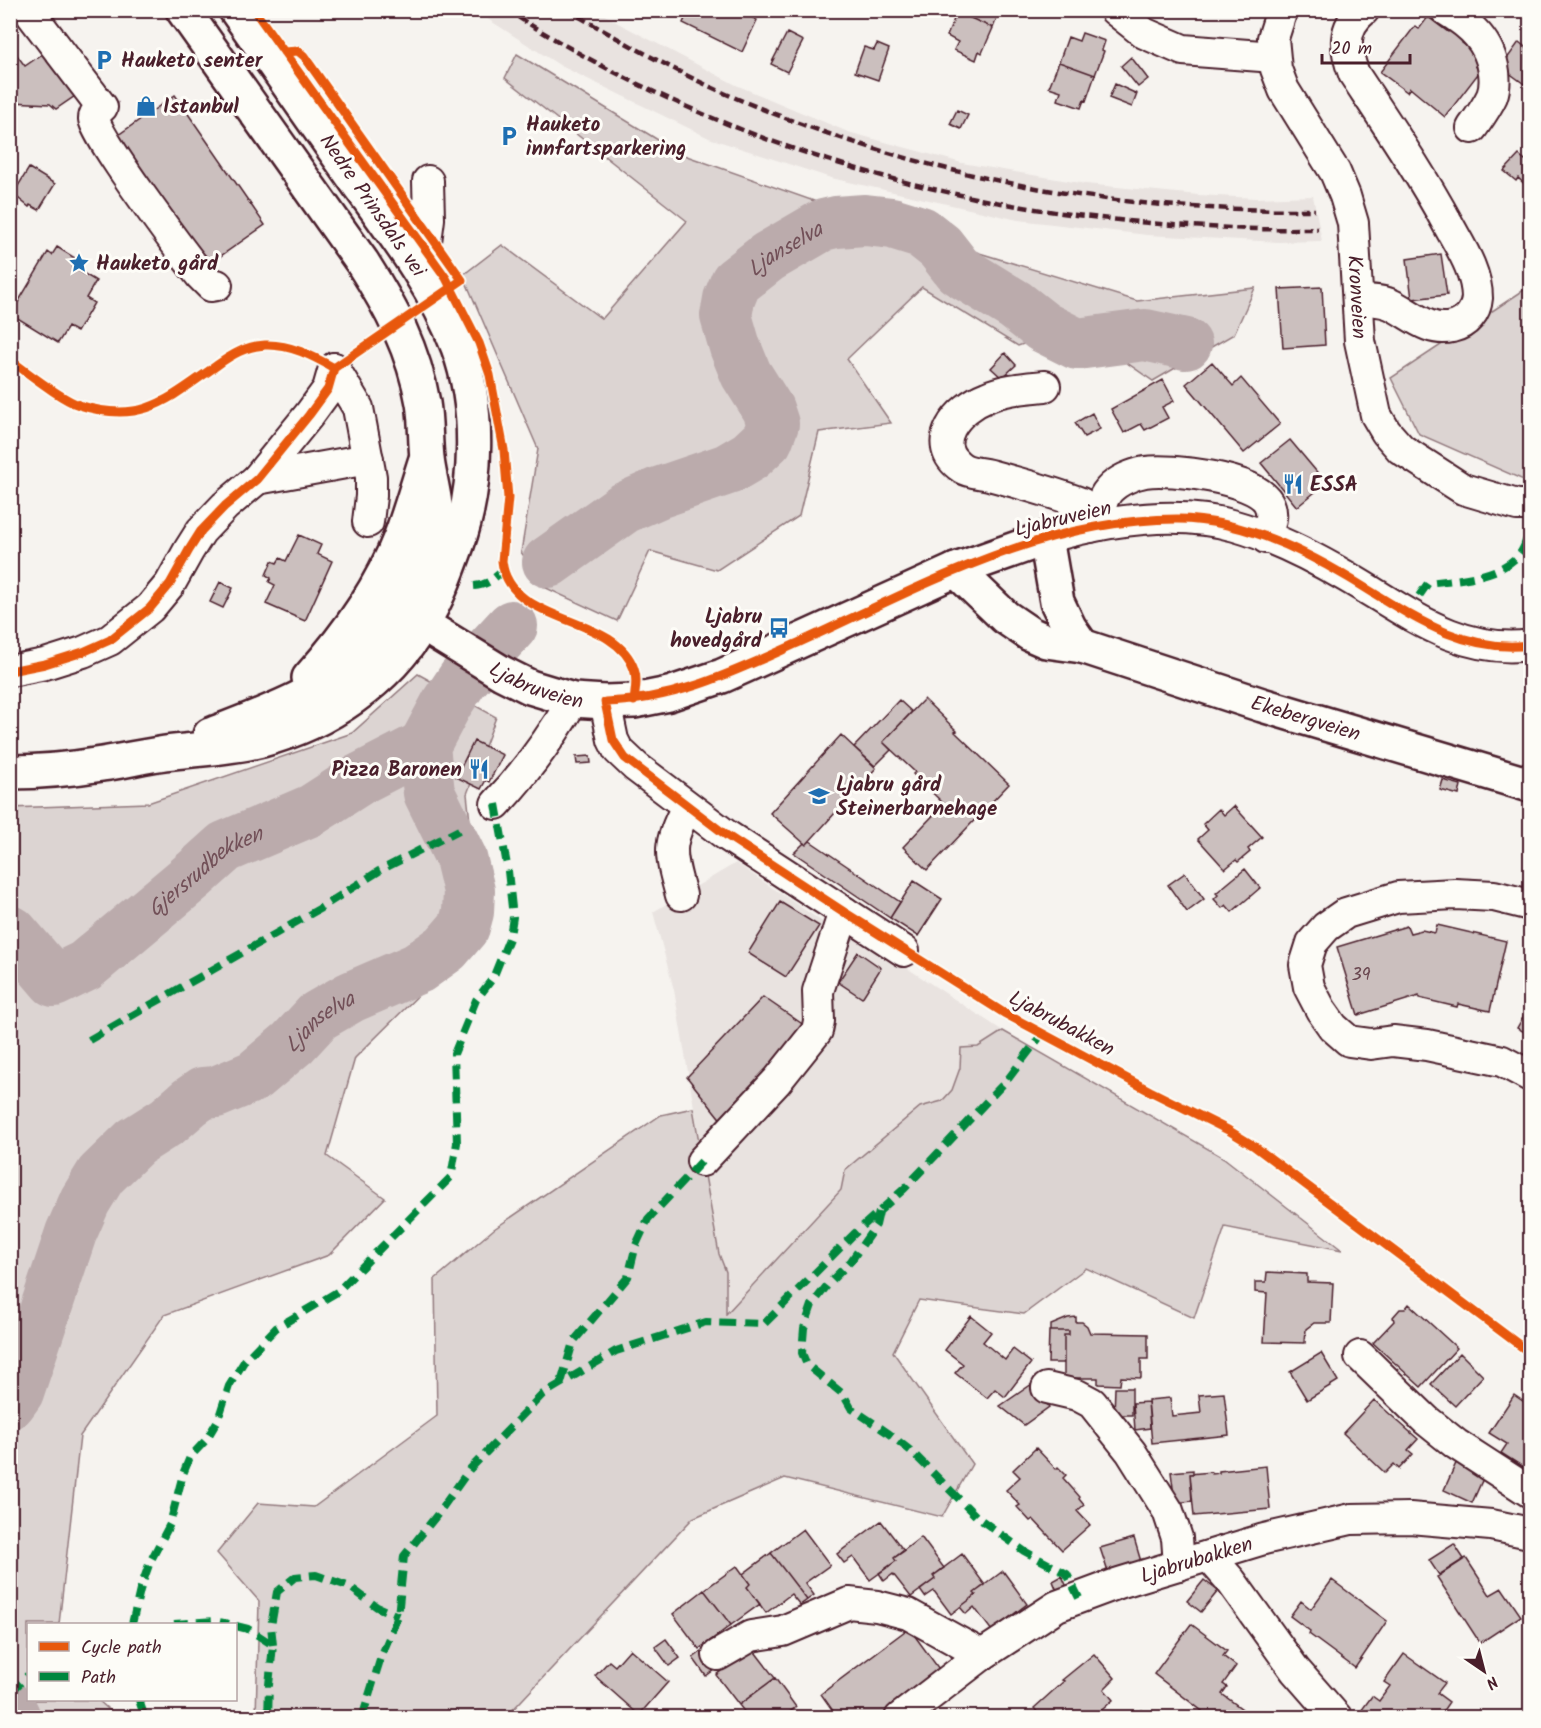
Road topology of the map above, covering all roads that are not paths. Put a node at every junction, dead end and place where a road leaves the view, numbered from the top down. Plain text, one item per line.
1 (28, 10) edge
2 (183, 10) edge
3 (236, 10) edge
4 (1115, 10) edge
5 (1281, 10) edge
6 (1364, 10) edge
7 (1446, 10) edge
8 (1274, 57) junction
9 (1472, 128) dead end
10 (428, 181) dead end
11 (413, 261) junction
12 (217, 285) dead end
13 (1358, 300) junction
14 (1045, 386) dead end
15 (427, 458) junction
16 (368, 459) junction
17 (256, 479) junction
18 (1530, 505) edge
19 (368, 522) dead end
20 (1094, 526) junction
21 (1046, 538) junction
22 (1266, 538) junction
23 (956, 570) junction
24 (409, 616) junction
25 (1530, 645) edge
26 (1082, 646) junction
27 (10, 671) edge
28 (589, 701) junction
29 (286, 703) junction
30 (163, 753) junction
31 (10, 772) edge
32 (1530, 785) edge
33 (496, 804) dead end
34 (687, 807) junction
35 (681, 895) dead end
36 (1530, 905) edge
37 (844, 912) junction
38 (904, 951) dead end
39 (1530, 1076) edge
40 (702, 1161) dead end
41 (1360, 1356) dead end
42 (1047, 1388) dead end
43 (1530, 1492) edge
44 (1530, 1533) edge
45 (1209, 1556) junction
46 (1179, 1565) junction
47 (718, 1655) dead end
48 (982, 1655) junction
49 (900, 1718) edge
50 (1337, 1718) edge

1 - 12 street
2 - 15 main road, Nedre Prinsdals vei
3 - 11 main road, Nedre Prinsdals vei
4 - 8 street
5 - 8 street, Kronveien
6 - 13 street
7 - 9 street
8 - 13 street, Kronveien
10 - 11 street
11 - 24 main road, Nedre Prinsdals vei
13 - 18 street, Kronveien
14 - 20 street
15 - 24 main road, Nedre Prinsdals vei
15 - 29 main road
16 - 17 street
16 - 17 street
16 - 19 street
17 - 27 street
20 - 21 street, Ljabruveien
20 - 22 street, Ljabruveien
20 - 22 street, Ljabruveien
21 - 23 main road, Ljabruveien
21 - 26 main road
22 - 25 street, Ljabruveien
23 - 26 main road, Ekebergveien
23 - 28 main road, Ljabruveien
24 - 28 main road, Ljabruveien
24 - 29 main road
24 - 30 main road
26 - 32 main road, Ekebergveien
28 - 33 street
28 - 34 street
29 - 30 main road
30 - 31 main road
34 - 35 street
34 - 37 street
36 - 39 street
37 - 38 street
37 - 40 street
41 - 43 street
42 - 46 street
44 - 45 street, Ljabrubakken
45 - 46 street, Ljabrubakken
45 - 50 street
46 - 48 street, Ljabrubakken
47 - 48 street
48 - 49 street, Ljabrubakken

